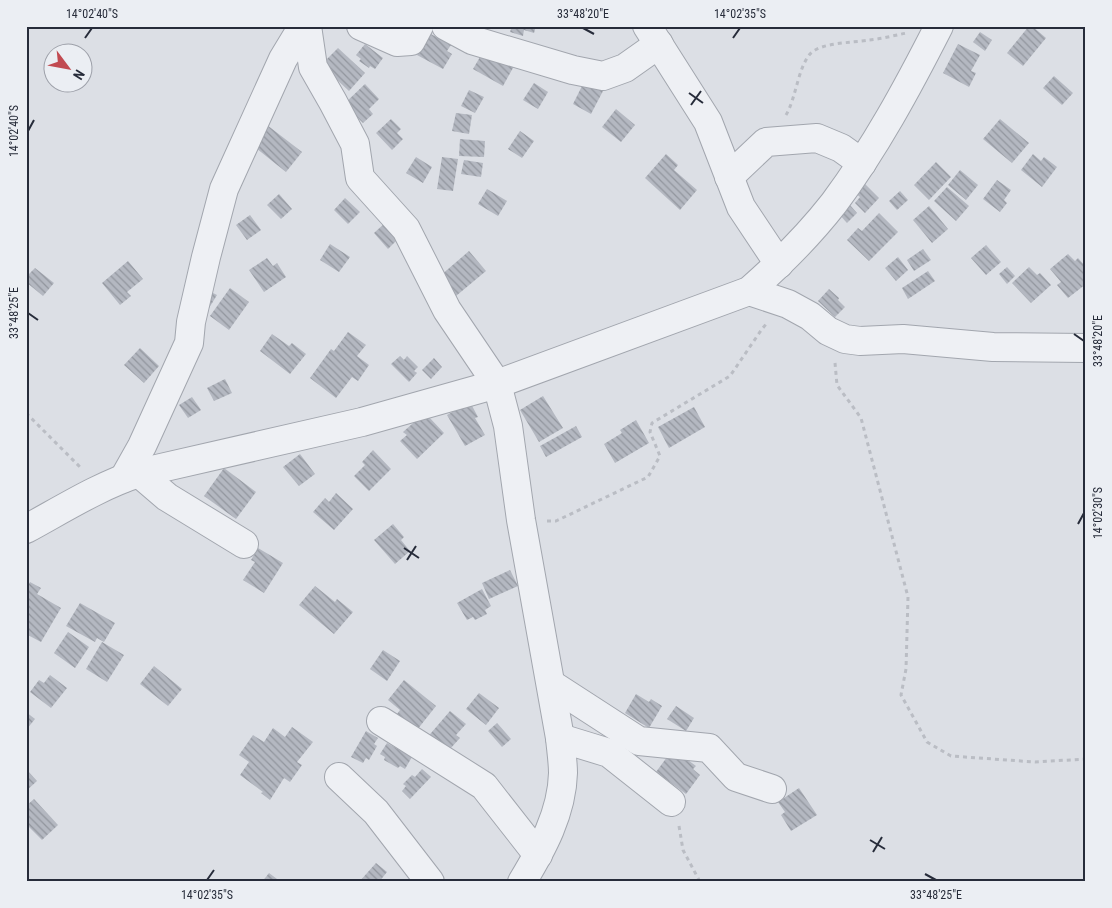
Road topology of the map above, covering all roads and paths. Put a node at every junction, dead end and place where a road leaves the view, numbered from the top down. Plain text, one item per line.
1 (305, 26) edge
2 (361, 26) edge
3 (419, 26) edge
4 (446, 26) edge
5 (939, 26) edge
6 (909, 32) dead end
7 (653, 35) edge
8 (782, 122) dead end
9 (862, 163) junction
10 (729, 177) junction
11 (779, 264) junction
12 (749, 291) junction
13 (788, 304) junction
14 (828, 331) junction
15 (1086, 348) edge
16 (497, 384) junction
17 (26, 413) edge
18 (131, 475) junction
19 (93, 492) junction
20 (521, 520) junction
21 (26, 529) edge
22 (244, 544) dead end
23 (551, 684) junction
24 (381, 722) dead end
25 (560, 738) junction
26 (1086, 759) edge
27 (339, 777) dead end
28 (772, 790) dead end
29 (671, 802) joint
30 (538, 855) junction
31 (430, 882) edge
32 (522, 882) edge
33 (702, 882) edge

1 - 16 street
1 - 18 street
2 - 3 street
4 - 7 street
5 - 9 street
6 - 8 path
7 - 10 street
9 - 10 street
9 - 11 street
10 - 11 street
11 - 12 street
12 - 13 street
12 - 16 street
13 - 14 street
13 - 20 path
14 - 15 street
14 - 26 path
16 - 18 street
16 - 20 street
17 - 19 path
18 - 19 street
18 - 22 street
19 - 21 street
20 - 23 street
23 - 25 street
23 - 28 street
24 - 30 street
25 - 29 street
25 - 30 street
27 - 31 street
29 - 33 path
30 - 32 street

